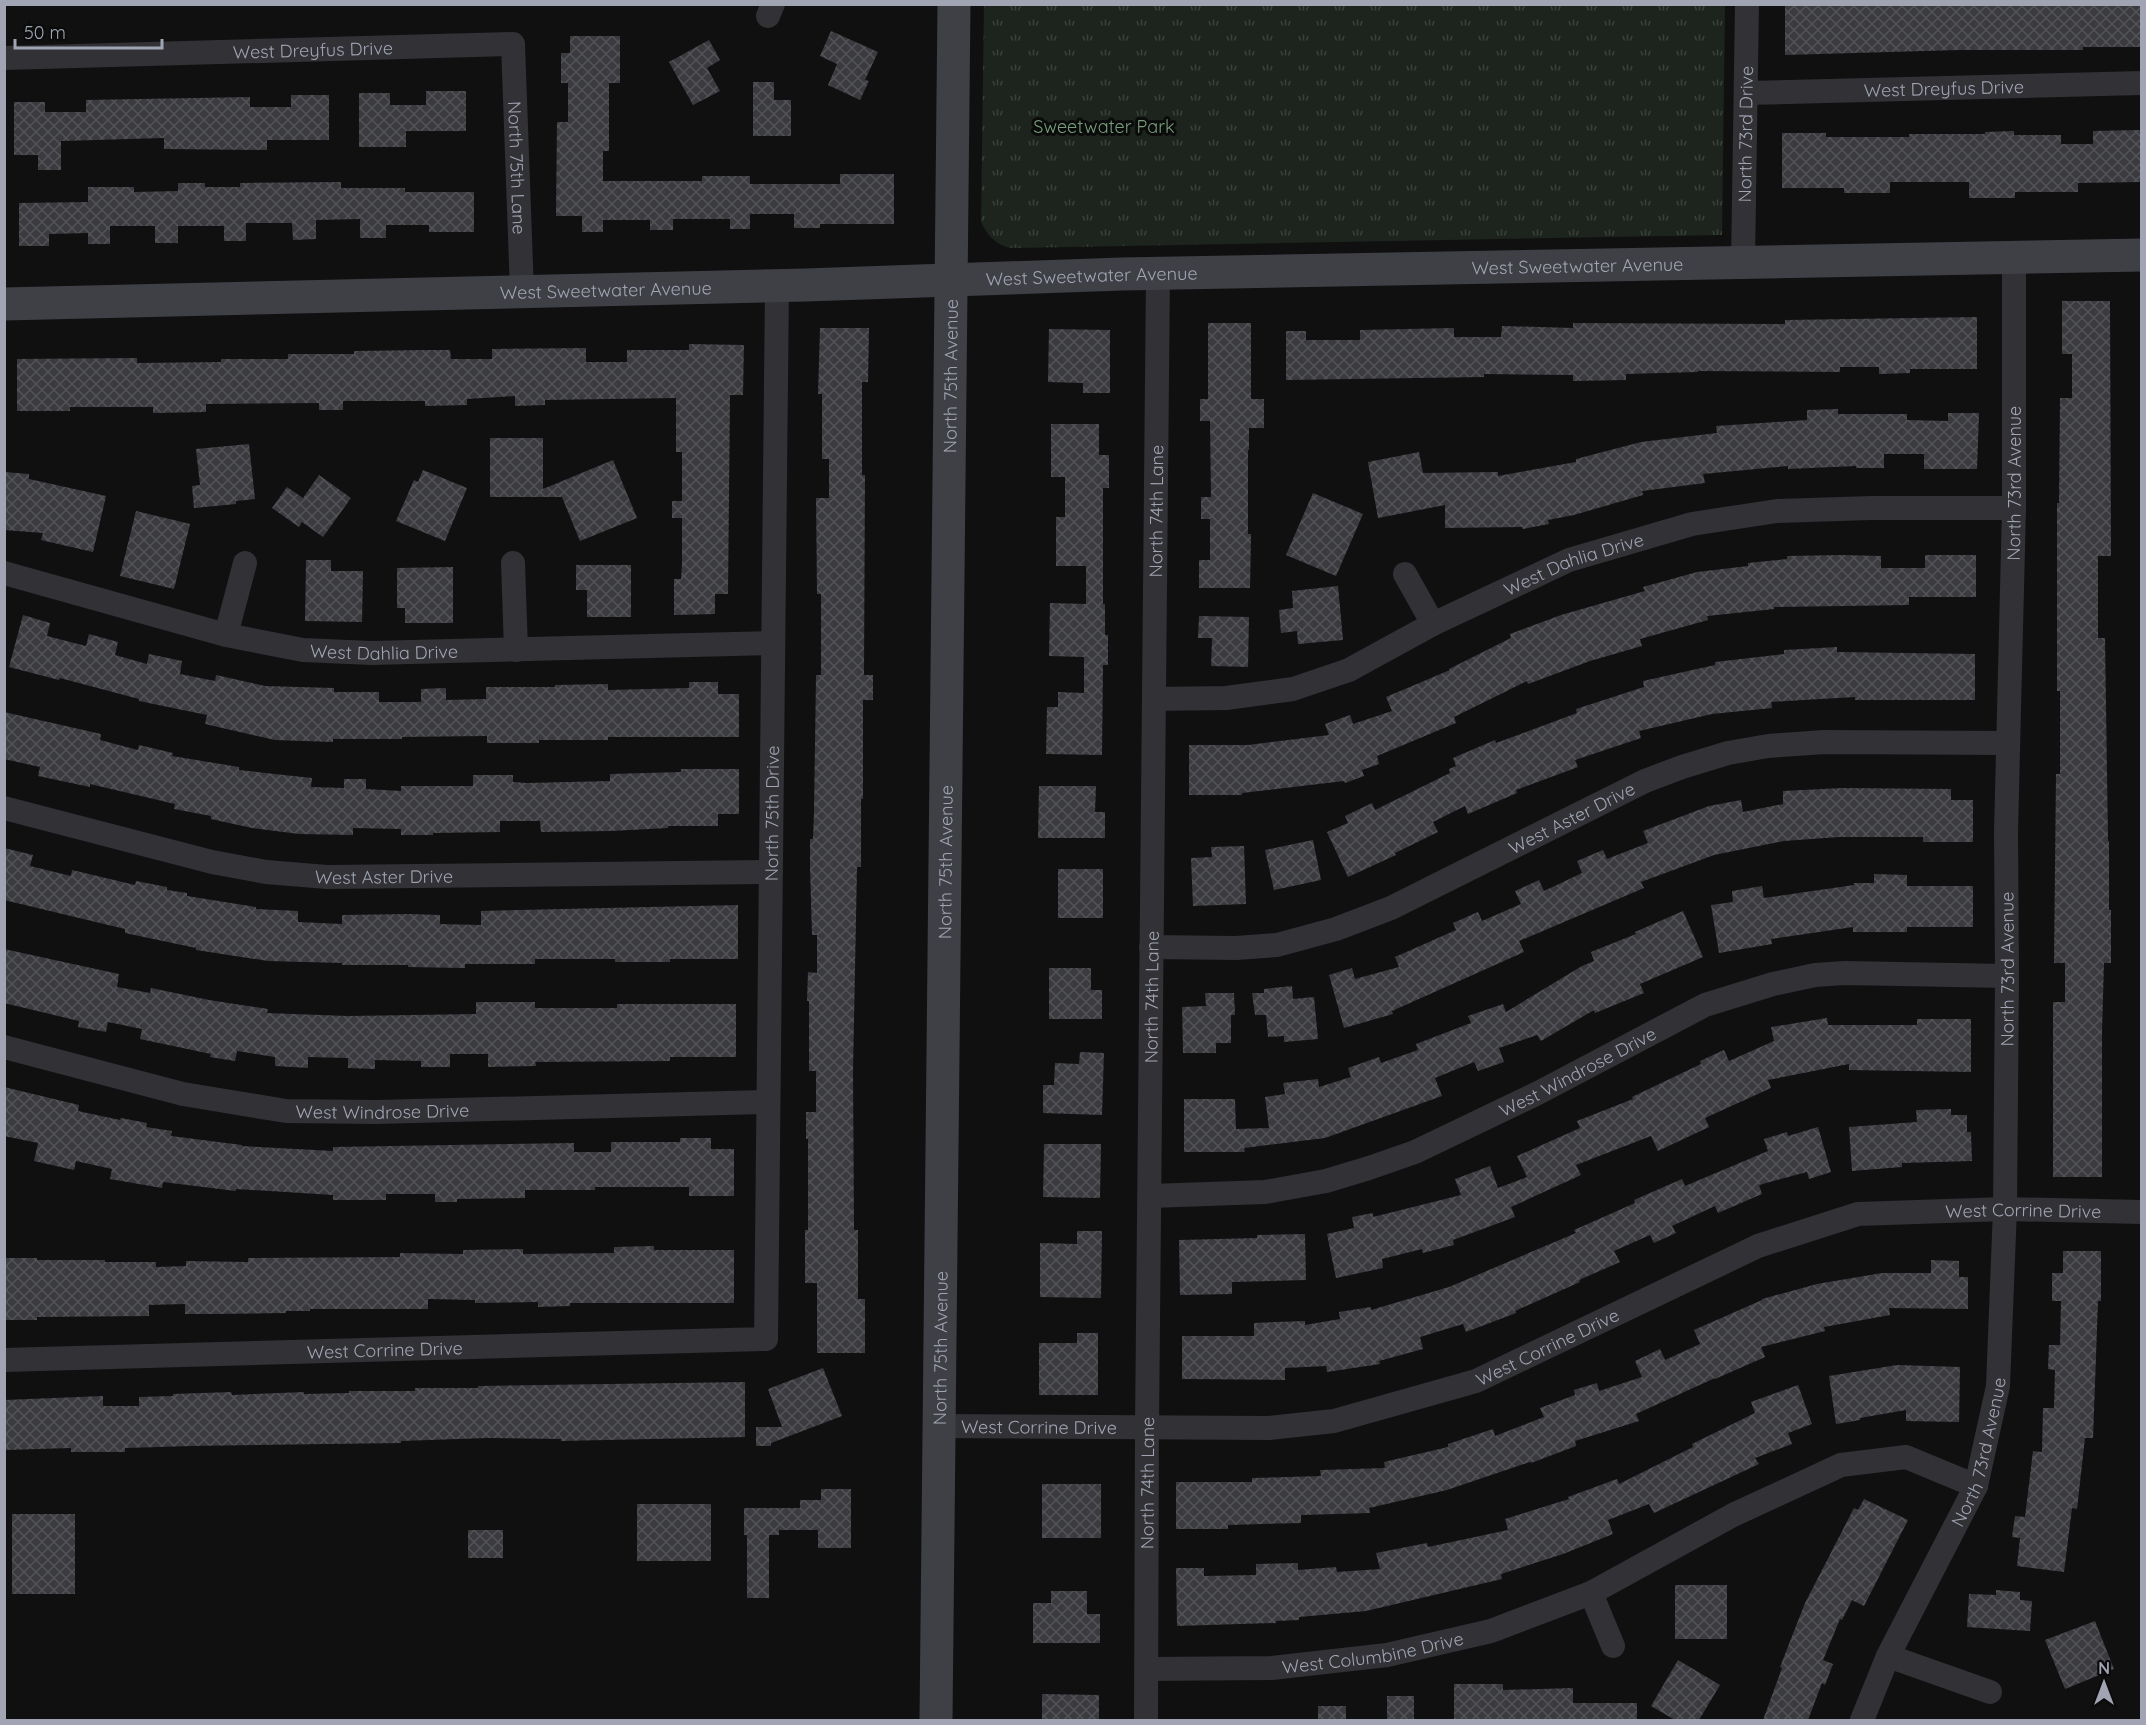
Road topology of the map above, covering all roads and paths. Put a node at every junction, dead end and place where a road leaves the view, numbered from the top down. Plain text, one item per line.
1 (954, 4) edge
2 (1747, 4) edge
3 (513, 44) joint
4 (4, 58) edge
5 (2142, 83) edge
6 (1746, 93) junction
7 (2142, 255) edge
8 (2014, 258) junction
9 (1743, 263) junction
10 (1158, 274) junction
11 (951, 280) junction
12 (777, 285) junction
13 (522, 292) junction
14 (4, 304) edge
15 (2014, 508) junction
16 (245, 563) dead end
17 (513, 563) dead end
18 (4, 573) edge
19 (1405, 574) dead end
20 (1433, 624) junction
21 (226, 635) junction
22 (773, 643) junction
23 (516, 650) junction
24 (1154, 699) junction
25 (2007, 743) junction
26 (4, 808) edge
27 (771, 872) junction
28 (1151, 947) junction
29 (2007, 976) junction
30 (4, 1047) edge
31 (768, 1102) junction
32 (1150, 1196) junction
33 (2005, 1209) junction
34 (2142, 1212) edge
35 (766, 1339) joint
36 (4, 1360) edge
37 (939, 1426) junction
38 (1147, 1428) junction
39 (1976, 1486) junction
40 (1591, 1593) junction
41 (1613, 1646) dead end
42 (1888, 1656) junction
43 (1148, 1669) junction
44 (1990, 1692) dead end
45 (936, 1720) edge
46 (1146, 1720) edge
47 (1862, 1720) edge

1 - 11 street, North 75th Avenue
2 - 6 street, North 73rd Drive
3 - 4 street, West Dreyfus Drive
3 - 13 street, North 75th Lane
5 - 6 street, West Dreyfus Drive
6 - 9 street, North 73rd Drive
7 - 8 street, West Sweetwater Avenue
8 - 9 street, West Sweetwater Avenue
8 - 15 street, North 73rd Avenue
9 - 10 street, West Sweetwater Avenue
10 - 11 street, West Sweetwater Avenue
10 - 24 street, North 74th Lane
11 - 12 street, West Sweetwater Avenue
11 - 37 street, North 75th Avenue
12 - 13 street, West Sweetwater Avenue
12 - 22 street, North 75th Drive
13 - 14 street, West Sweetwater Avenue
15 - 20 street, West Dahlia Drive
15 - 25 street, North 73rd Avenue
16 - 21 street
17 - 23 street
18 - 21 street, West Dahlia Drive
19 - 20 street
20 - 24 street, West Dahlia Drive
21 - 23 street, West Dahlia Drive
22 - 23 street, West Dahlia Drive
22 - 27 street, North 75th Drive
24 - 28 street, North 74th Lane
25 - 28 street, West Aster Drive
25 - 29 street, North 73rd Avenue
26 - 27 street, West Aster Drive
27 - 31 street, North 75th Drive
28 - 32 street, North 74th Lane
29 - 32 street, West Windrose Drive
29 - 33 street, North 73rd Avenue
30 - 31 street, West Windrose Drive
31 - 35 street, North 75th Drive
32 - 38 street, North 74th Lane
33 - 34 street, West Corrine Drive
33 - 38 street, West Corrine Drive
33 - 39 street, North 73rd Avenue
35 - 36 street, West Corrine Drive
37 - 38 street, West Corrine Drive
37 - 45 street, North 75th Avenue
38 - 43 street, North 74th Lane
39 - 40 street, West Columbine Drive
39 - 42 street, North 73rd Avenue
40 - 41 street
40 - 43 street, West Columbine Drive
42 - 44 street
42 - 47 street, North 73rd Avenue
43 - 46 street, North 74th Lane

